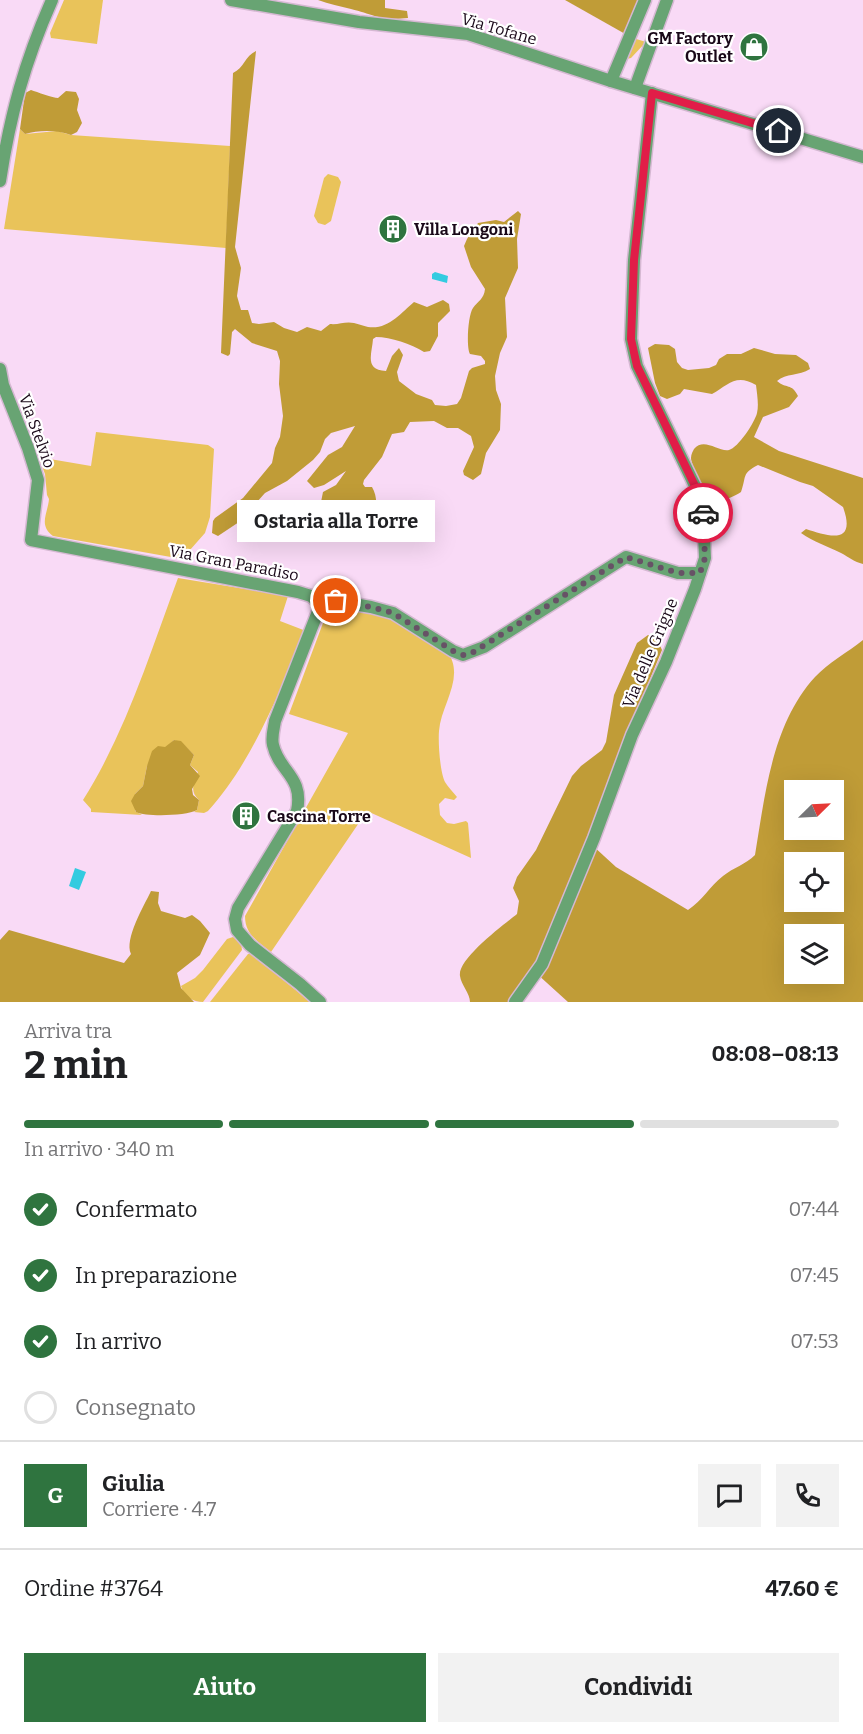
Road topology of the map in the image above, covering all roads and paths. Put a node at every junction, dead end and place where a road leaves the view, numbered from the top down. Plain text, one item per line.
1 (52, 0) edge
2 (231, 0) edge
3 (645, 0) edge
4 (667, 0) edge
5 (263, 3) edge
6 (611, 81) junction
7 (636, 88) junction
8 (652, 93) junction
9 (863, 157) edge
10 (0, 181) edge
11 (0, 369) edge
12 (31, 540) joint
13 (700, 573) junction
14 (336, 601) dead end
15 (320, 1002) edge
16 (515, 1002) edge

1 - 10 street
2 - 5 street, Via Tofane
3 - 6 street
4 - 7 street
5 - 6 street, Via Tofane
6 - 7 street, Via Tofane
7 - 8 street, Via Tofane
8 - 9 street, Via Tofane
8 - 13 street, Via delle Grigne
11 - 12 street, Via Stelvio
12 - 15 street, Via Gran Paradiso
13 - 14 street
13 - 16 street, Via delle Grigne

